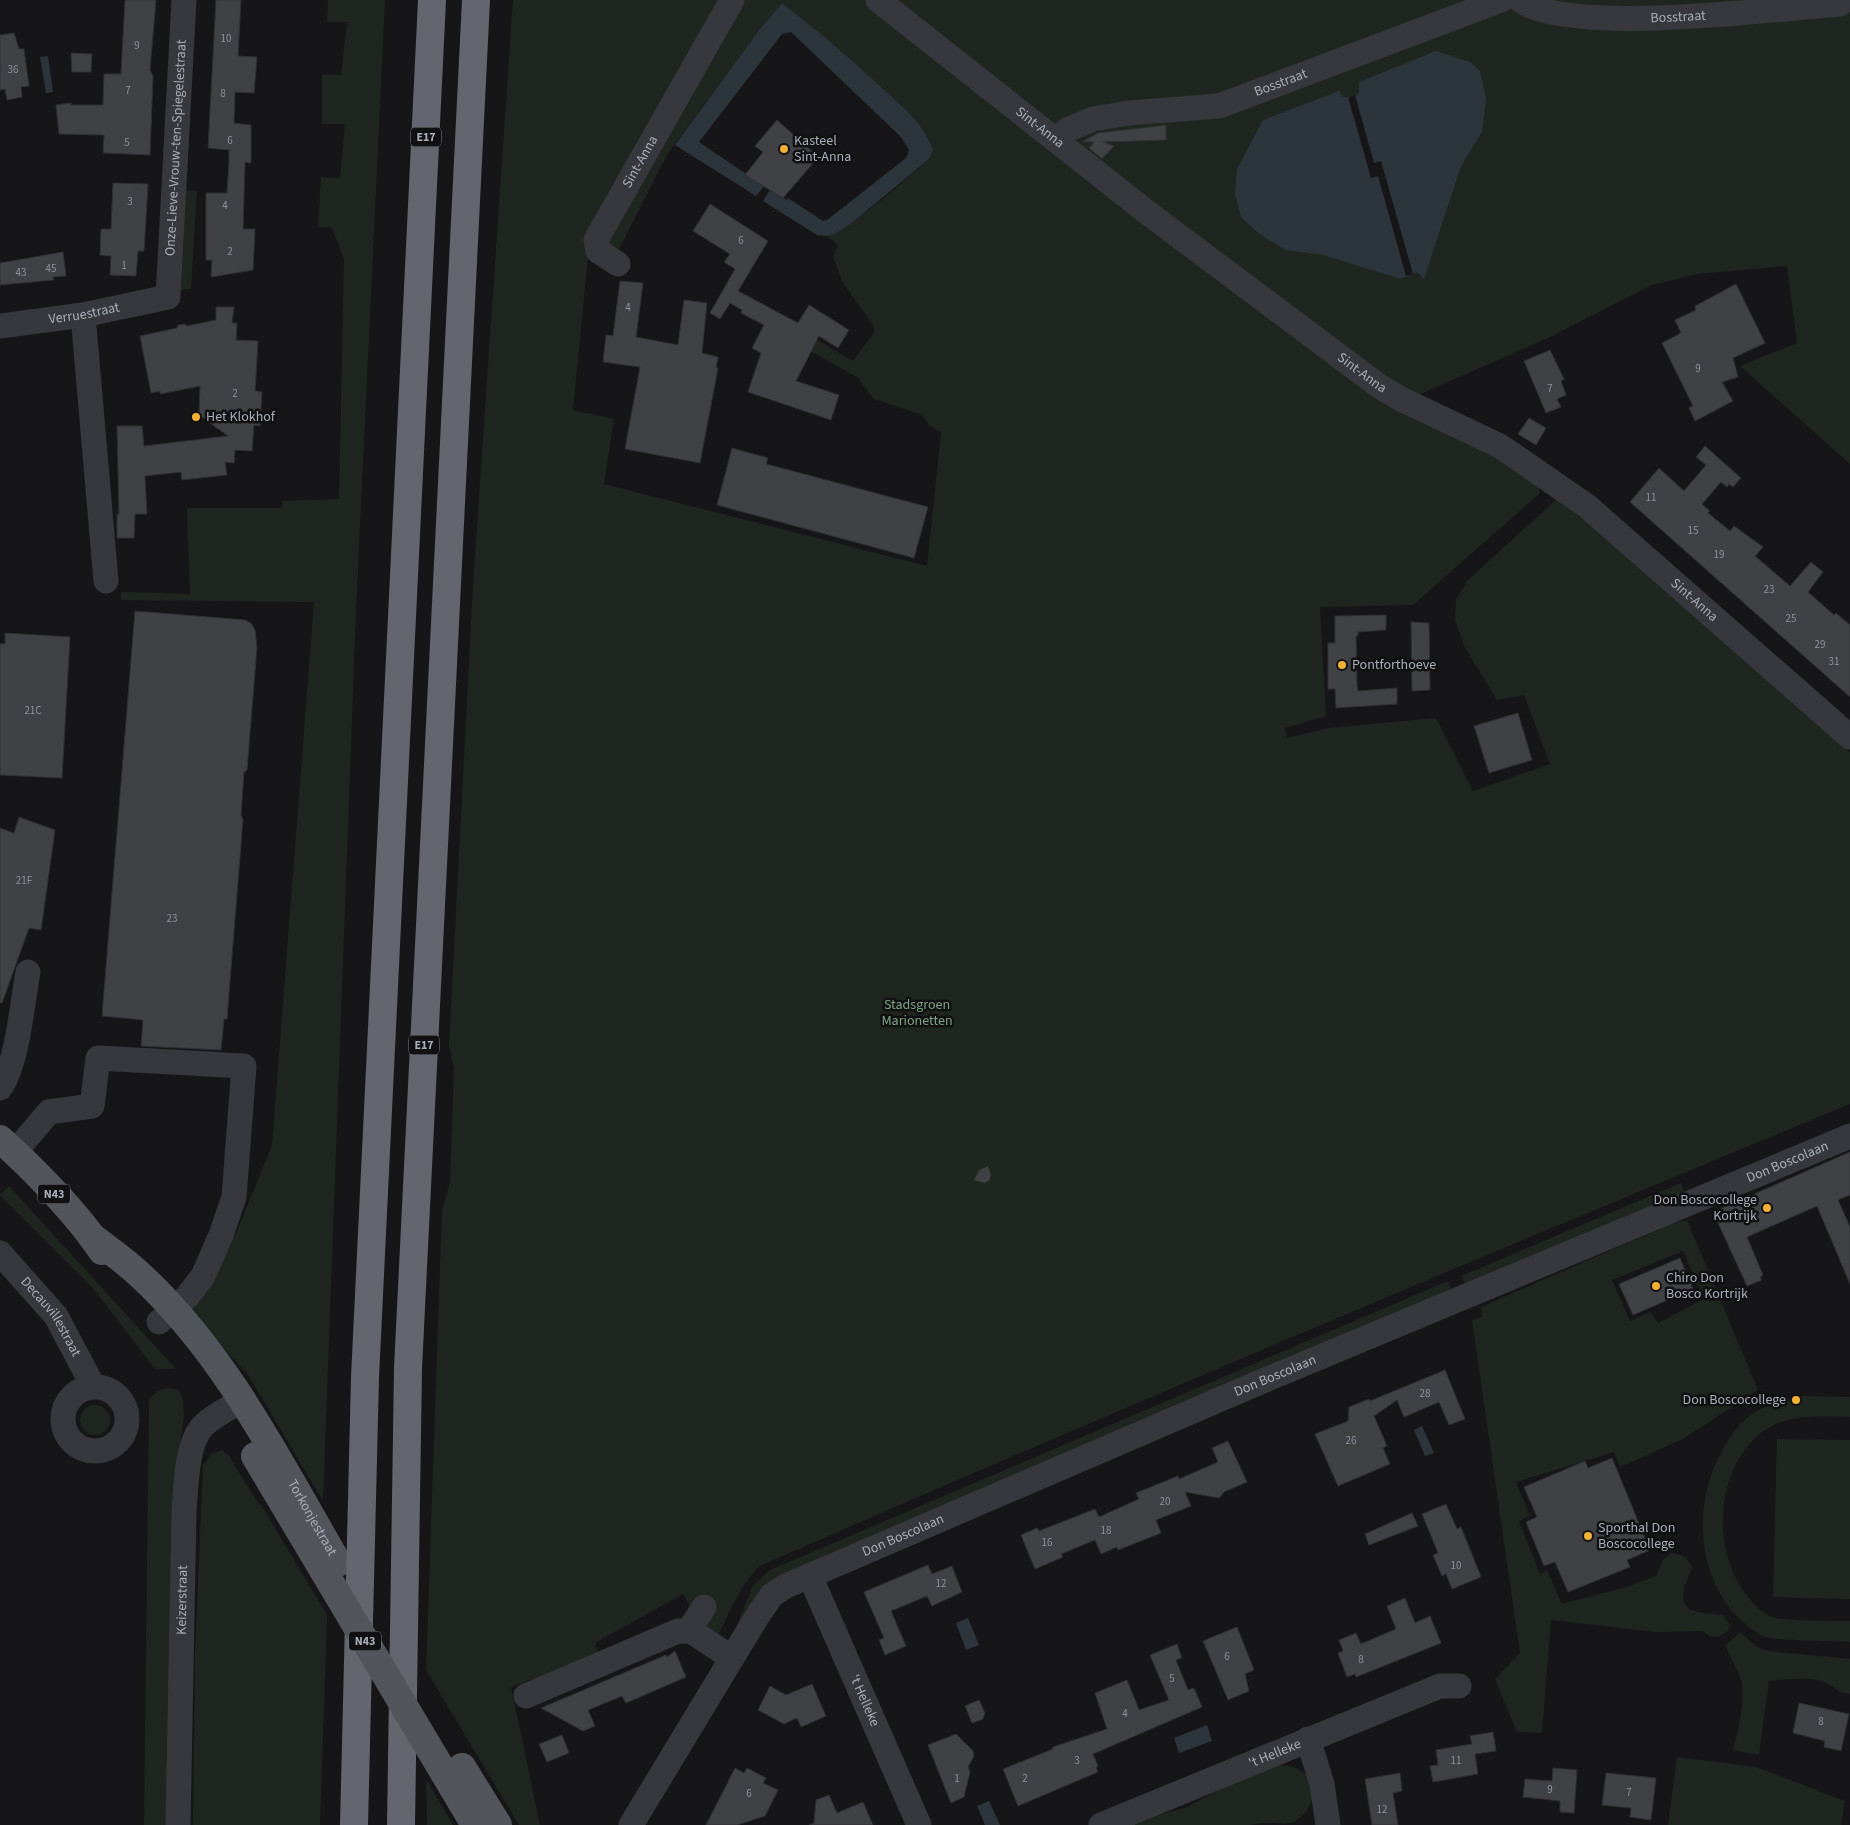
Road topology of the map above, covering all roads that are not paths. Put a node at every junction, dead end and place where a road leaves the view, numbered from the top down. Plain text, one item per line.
1 (184, 0) edge
2 (432, 0) edge
3 (476, 0) edge
4 (732, 0) edge
5 (878, 0) edge
6 (1501, 0) edge
7 (1520, 0) edge
8 (1840, 4) dead end
9 (1057, 140) junction
10 (618, 264) dead end
11 (168, 297) joint
12 (83, 315) junction
13 (0, 326) edge
14 (106, 581) dead end
15 (1850, 737) edge
16 (28, 972) dead end
17 (8, 1037) edge
18 (0, 1088) edge
19 (1850, 1136) edge
20 (8, 1145) edge
21 (0, 1253) edge
22 (166, 1316) junction
23 (93, 1386) dead end
24 (241, 1411) junction
25 (810, 1576) junction
26 (704, 1607) dead end
27 (691, 1631) junction
28 (732, 1658) junction
29 (1458, 1686) dead end
30 (526, 1696) dead end
31 (1308, 1739) junction
32 (178, 1825) edge
33 (354, 1825) edge
34 (401, 1825) edge
35 (475, 1825) edge
36 (498, 1825) edge
37 (631, 1825) edge
38 (919, 1825) edge
39 (1101, 1825) edge
40 (1328, 1825) edge

1 - 11 street, Onze-Lieve-Vrouw-ten-Spiegelestraat
2 - 33 highway, E17
3 - 34 highway, E17
4 - 10 street, Sint-Anna
5 - 9 street, Sint-Anna
6 - 9 street, Bosstraat
7 - 8 street, Bosstraat
9 - 15 street, Sint-Anna
11 - 12 street, Verruestraat
12 - 13 street, Verruestraat
12 - 14 street
16 - 17 street
17 - 18 street
19 - 25 street, Don Boscolaan
20 - 22 main road, Torkonjestraat / N43
20 - 22 street
21 - 23 street, Decauvillestraat
22 - 24 main road, Torkonjestraat / N43
24 - 32 street, Keizerstraat
24 - 35 main road, Torkonjestraat / N43, bridge
24 - 36 main road, Torkonjestraat / N43, bridge
25 - 28 street, Don Boscolaan
25 - 38 street, 't Helleke
26 - 27 street
27 - 28 street
27 - 30 street
28 - 37 street, Don Boscolaan
29 - 31 street, 't Helleke
31 - 39 street, 't Helleke
31 - 40 street, 't Helleke

